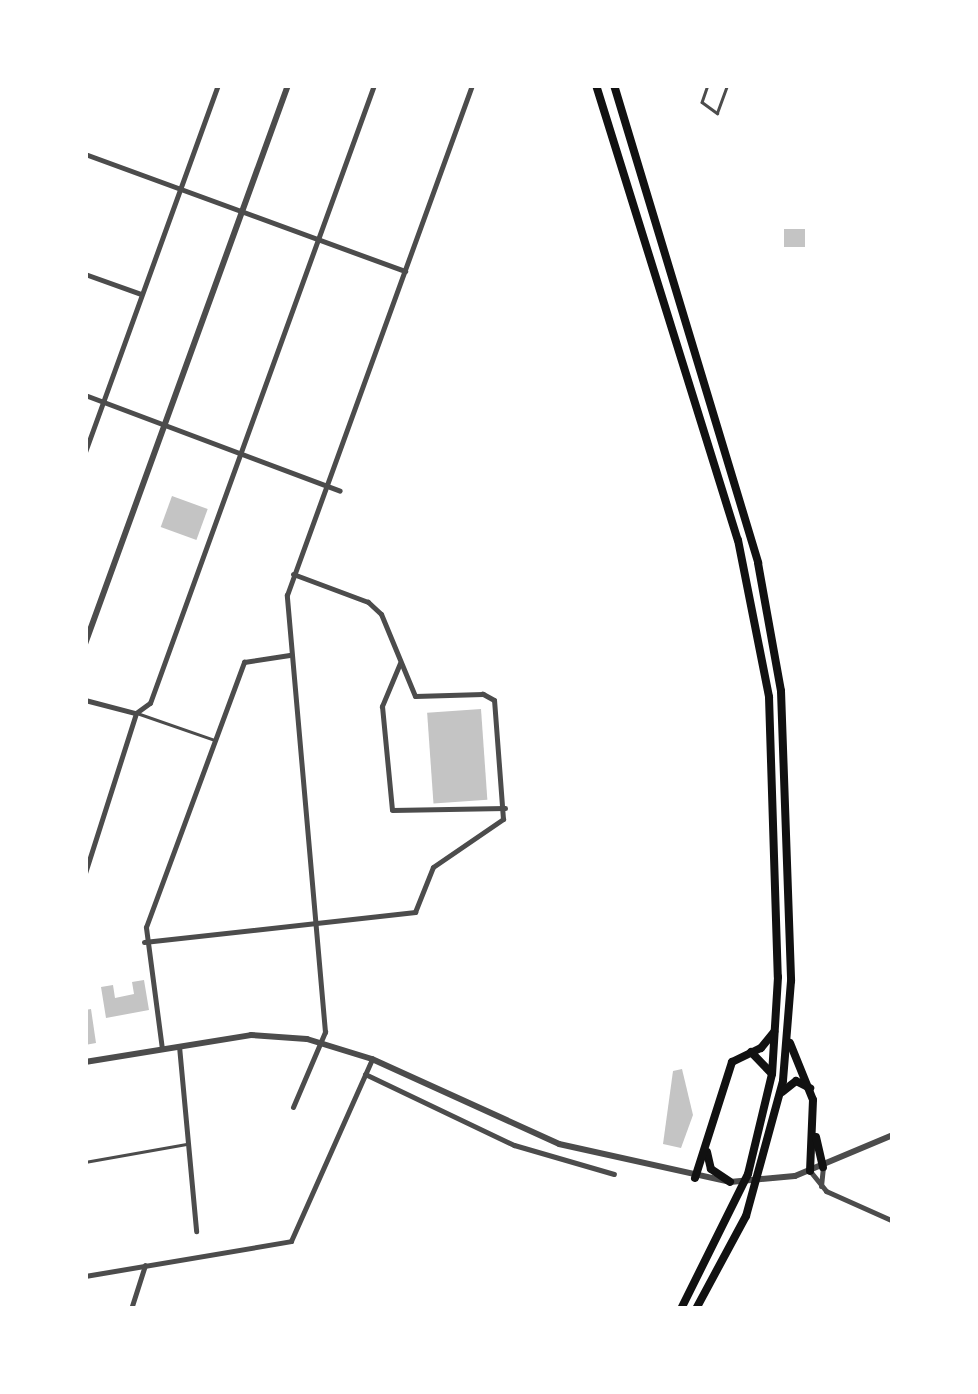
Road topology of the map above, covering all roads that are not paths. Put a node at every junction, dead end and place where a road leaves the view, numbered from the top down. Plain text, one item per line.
1 (218, 85) edge
2 (288, 85) edge
3 (374, 85) edge
4 (472, 85) edge
5 (596, 85) edge
6 (614, 85) edge
7 (708, 85) edge
8 (726, 85) edge
9 (85, 154) edge
10 (180, 188) junction
11 (241, 212) junction
12 (317, 239) junction
13 (405, 272) junction
14 (85, 274) edge
15 (141, 294) junction
16 (85, 396) edge
17 (103, 402) junction
18 (164, 424) junction
19 (85, 452) edge
20 (240, 452) junction
21 (326, 485) junction
22 (340, 491) dead end
23 (293, 574) junction
24 (85, 644) edge
25 (289, 655) junction
26 (400, 663) junction
27 (85, 700) edge
28 (136, 713) junction
29 (215, 740) junction
30 (505, 808) junction
31 (85, 873) edge
32 (315, 927) junction
33 (144, 942) junction
34 (776, 1028) junction
35 (788, 1038) junction
36 (324, 1042) junction
37 (179, 1046) junction
38 (162, 1050) junction
39 (752, 1052) junction
40 (372, 1059) junction
41 (85, 1062) edge
42 (365, 1074) junction
43 (772, 1074) junction
44 (810, 1088) junction
45 (782, 1092) junction
46 (292, 1107) dead end
47 (814, 1129) junction
48 (893, 1135) edge
49 (188, 1144) junction
50 (706, 1150) junction
51 (85, 1162) edge
52 (824, 1167) junction
53 (810, 1171) junction
54 (614, 1174) dead end
55 (695, 1178) junction
56 (730, 1182) junction
57 (820, 1186) junction
58 (893, 1221) edge
59 (196, 1231) dead end
60 (145, 1265) junction
61 (85, 1276) edge
62 (132, 1309) edge
63 (681, 1309) edge
64 (696, 1309) edge

1 - 10 street
2 - 11 street
3 - 12 street
4 - 13 street
5 - 34 main road
6 - 35 main road
7 - 8 lane
9 - 10 street
10 - 11 street
10 - 15 street
11 - 12 street
11 - 18 street
12 - 13 street
12 - 20 street
13 - 21 street
14 - 15 street
15 - 17 street
16 - 17 street
17 - 18 street
17 - 19 street
18 - 20 street
18 - 24 street
20 - 21 street
20 - 28 street
21 - 22 street
21 - 23 street
23 - 25 street
23 - 26 street
25 - 29 street
25 - 32 street
26 - 30 street
26 - 30 street
27 - 28 street
28 - 29 lane
28 - 31 street
29 - 33 street
30 - 32 street
32 - 33 street
32 - 36 street
33 - 38 street
34 - 39 main road
34 - 43 main road
35 - 44 main road
35 - 45 main road
36 - 37 street
36 - 40 street
36 - 46 street
37 - 38 street
37 - 49 street
38 - 41 street
39 - 43 main road
39 - 50 main road
40 - 42 street
40 - 55 street
42 - 54 street
42 - 60 street
43 - 63 main road
44 - 45 main road
44 - 47 main road
45 - 64 main road
47 - 52 main road
47 - 53 main road
48 - 52 street
49 - 51 lane
49 - 59 street
50 - 55 main road
50 - 56 main road
52 - 53 street
52 - 57 street
53 - 56 street
53 - 57 street
55 - 56 street
57 - 58 street
60 - 61 street
60 - 62 street

